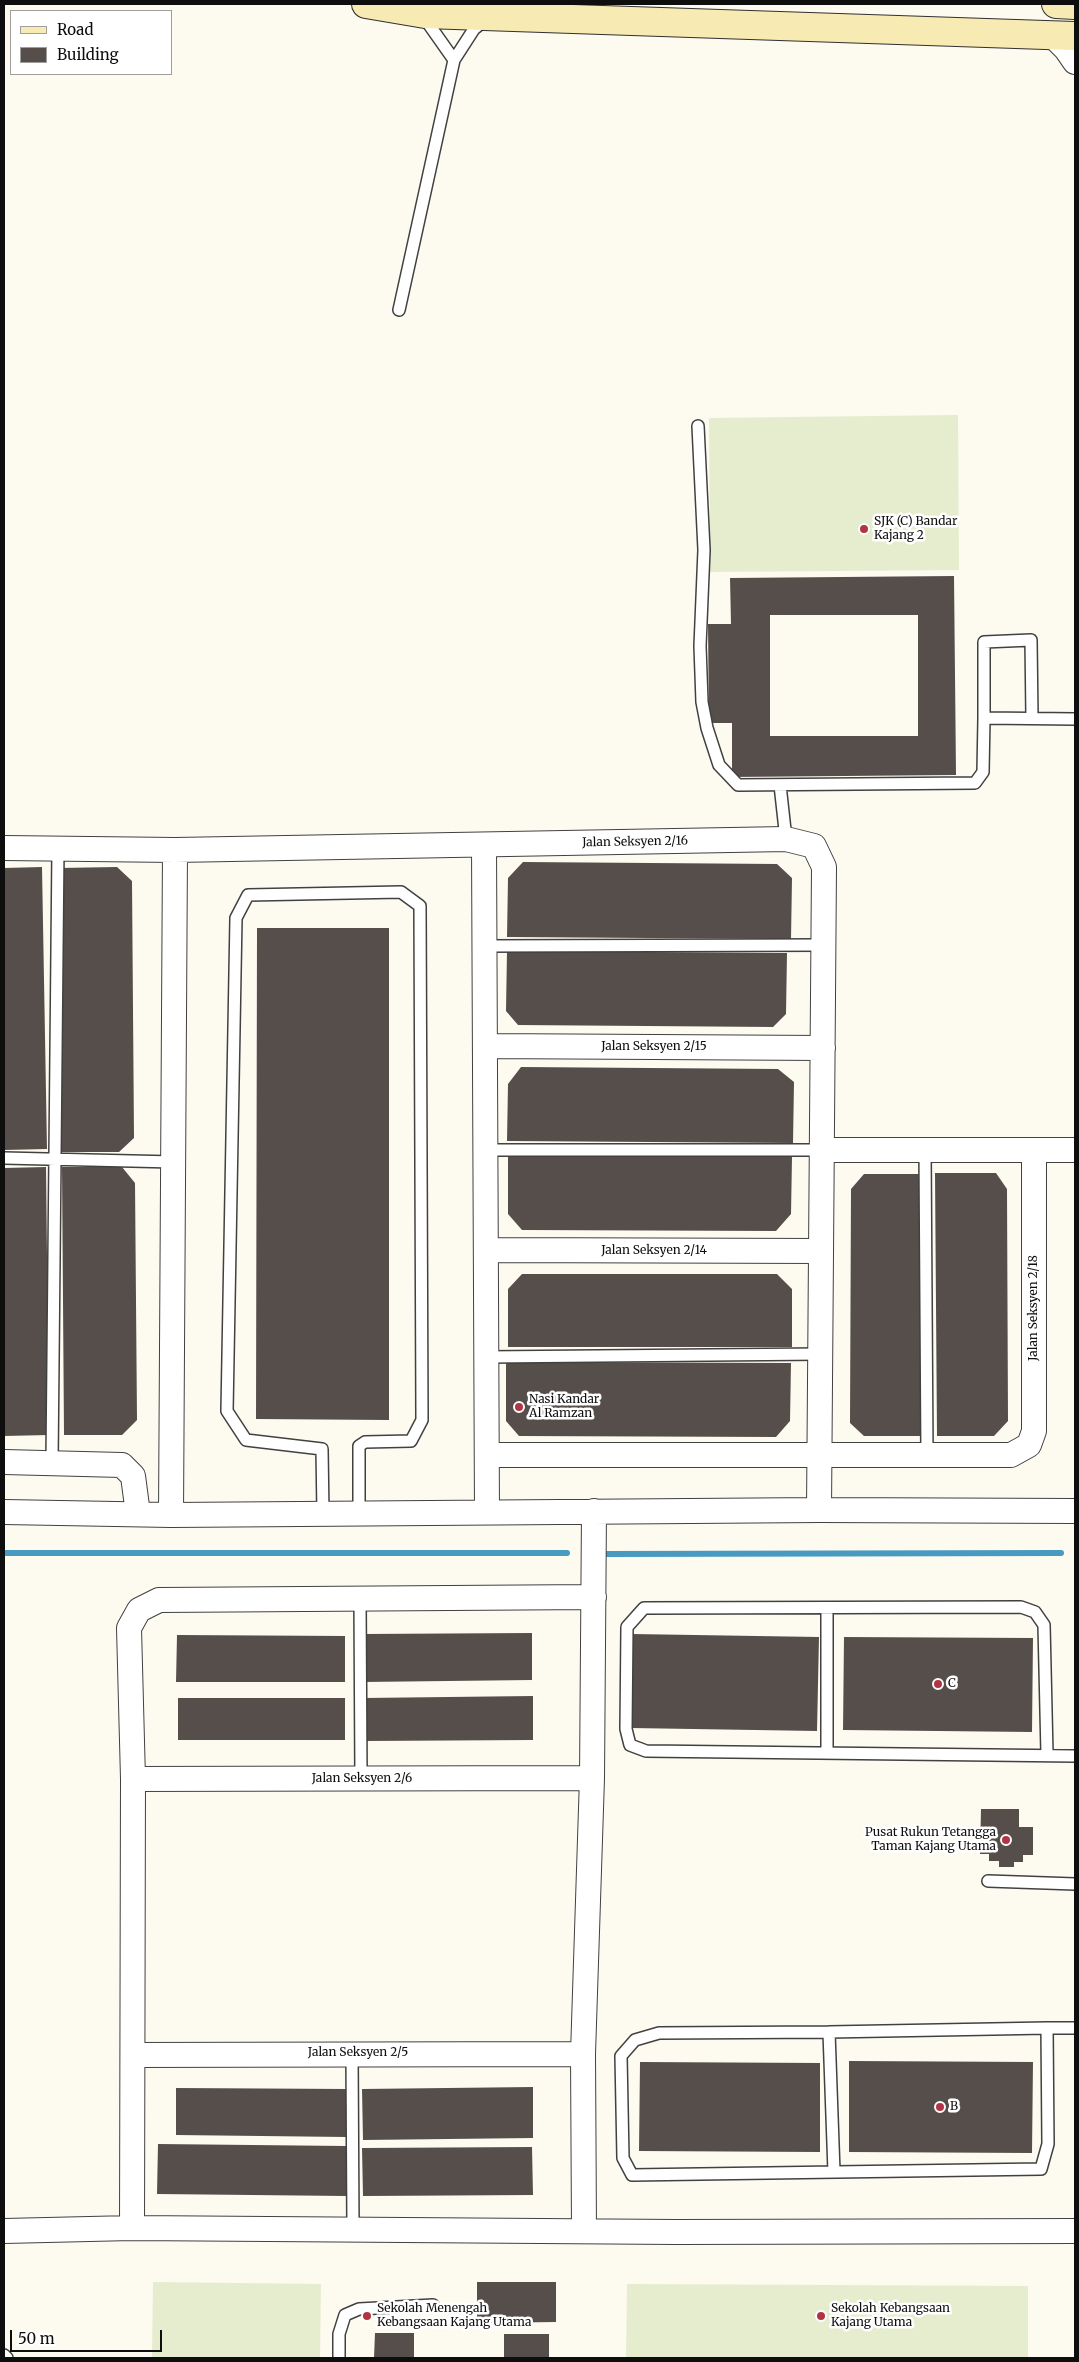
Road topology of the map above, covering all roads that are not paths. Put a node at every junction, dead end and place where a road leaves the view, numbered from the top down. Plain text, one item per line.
1 (366, 4) edge
2 (1056, 4) edge
3 (1075, 5) edge
4 (420, 12) junction
5 (492, 15) junction
6 (1063, 36) edge
7 (454, 60) junction
8 (1075, 62) edge
9 (400, 310) dead end
10 (698, 426) dead end
11 (984, 718) junction
12 (1032, 718) junction
13 (1075, 719) edge
14 (780, 784) junction
15 (786, 839) junction
16 (484, 845) junction
17 (4, 848) edge
18 (58, 848) junction
19 (175, 850) junction
20 (824, 945) junction
21 (484, 946) junction
22 (485, 1046) junction
23 (823, 1048) junction
24 (485, 1150) junction
25 (822, 1150) junction
26 (925, 1150) junction
27 (1034, 1150) junction
28 (1075, 1150) edge
29 (4, 1158) edge
30 (54, 1159) junction
31 (174, 1162) junction
32 (486, 1250) junction
33 (821, 1251) junction
34 (821, 1354) junction
35 (486, 1357) junction
36 (487, 1455) junction
37 (820, 1455) junction
38 (927, 1455) junction
39 (4, 1462) edge
40 (52, 1462) junction
41 (819, 1510) junction
42 (594, 1511) junction
43 (1075, 1511) edge
44 (4, 1512) edge
45 (487, 1512) junction
46 (359, 1513) junction
47 (138, 1514) junction
48 (323, 1514) junction
49 (171, 1515) junction
50 (594, 1596) junction
51 (360, 1600) junction
52 (827, 1609) junction
53 (827, 1752) junction
54 (1047, 1754) junction
55 (1075, 1756) edge
56 (592, 1778) junction
57 (361, 1779) junction
58 (133, 1780) junction
59 (988, 1880) dead end
60 (1075, 1884) edge
61 (1047, 2028) junction
62 (1075, 2028) edge
63 (829, 2032) junction
64 (352, 2053) junction
65 (583, 2054) junction
66 (133, 2055) junction
67 (834, 2172) junction
68 (132, 2228) junction
69 (353, 2229) junction
70 (4, 2231) edge
71 (584, 2231) junction
72 (1075, 2231) edge
73 (434, 2305) dead end
74 (4, 2355) edge
75 (7, 2358) edge
76 (339, 2358) edge

1 - 4 main road
2 - 3 main road
4 - 5 main road
4 - 7 lane
5 - 6 main road
5 - 7 lane
6 - 8 street
7 - 9 lane
10 - 14 lane
11 - 12 lane
11 - 12 lane
11 - 14 lane
12 - 13 lane
14 - 15 lane
15 - 16 street, Jalan Seksyen 2/16
15 - 20 street, Jalan Seksyen 2/16
16 - 19 street, Jalan Seksyen 2/16
16 - 21 street
17 - 18 street, Jalan Seksyen 2/16
18 - 19 street, Jalan Seksyen 2/16
18 - 30 lane
19 - 31 street
20 - 21 lane
20 - 23 street
21 - 22 street
22 - 23 street, Jalan Seksyen 2/15
22 - 24 street
23 - 25 street
24 - 25 lane
24 - 32 street
25 - 26 street
25 - 33 street
26 - 27 street
26 - 38 lane
27 - 28 street
27 - 38 street, Jalan Seksyen 2/18
29 - 30 lane
30 - 31 lane
30 - 40 lane
31 - 49 street
32 - 33 street, Jalan Seksyen 2/14
32 - 35 street
33 - 34 street
34 - 35 lane
34 - 37 street
35 - 36 street
36 - 37 street
36 - 45 street
37 - 38 street
37 - 41 street
39 - 40 street
40 - 47 street
41 - 42 street
41 - 43 street
42 - 45 street
42 - 50 street
44 - 47 street
45 - 46 street
46 - 48 street
46 - 48 lane
47 - 49 street
48 - 49 street
50 - 51 street
50 - 56 street
51 - 57 lane
51 - 58 street
52 - 53 lane
52 - 53 lane
52 - 54 lane
53 - 54 lane
54 - 55 lane
56 - 57 street, Jalan Seksyen 2/6
56 - 65 street
57 - 58 street, Jalan Seksyen 2/6
58 - 66 street
59 - 60 lane
61 - 62 lane
61 - 63 lane
61 - 67 lane
63 - 67 lane
63 - 67 lane
64 - 65 street, Jalan Seksyen 2/5
64 - 66 street, Jalan Seksyen 2/5
64 - 69 lane
65 - 71 street
66 - 68 street
68 - 69 street
68 - 70 street
69 - 71 street
71 - 72 street
73 - 76 lane
74 - 75 lane

